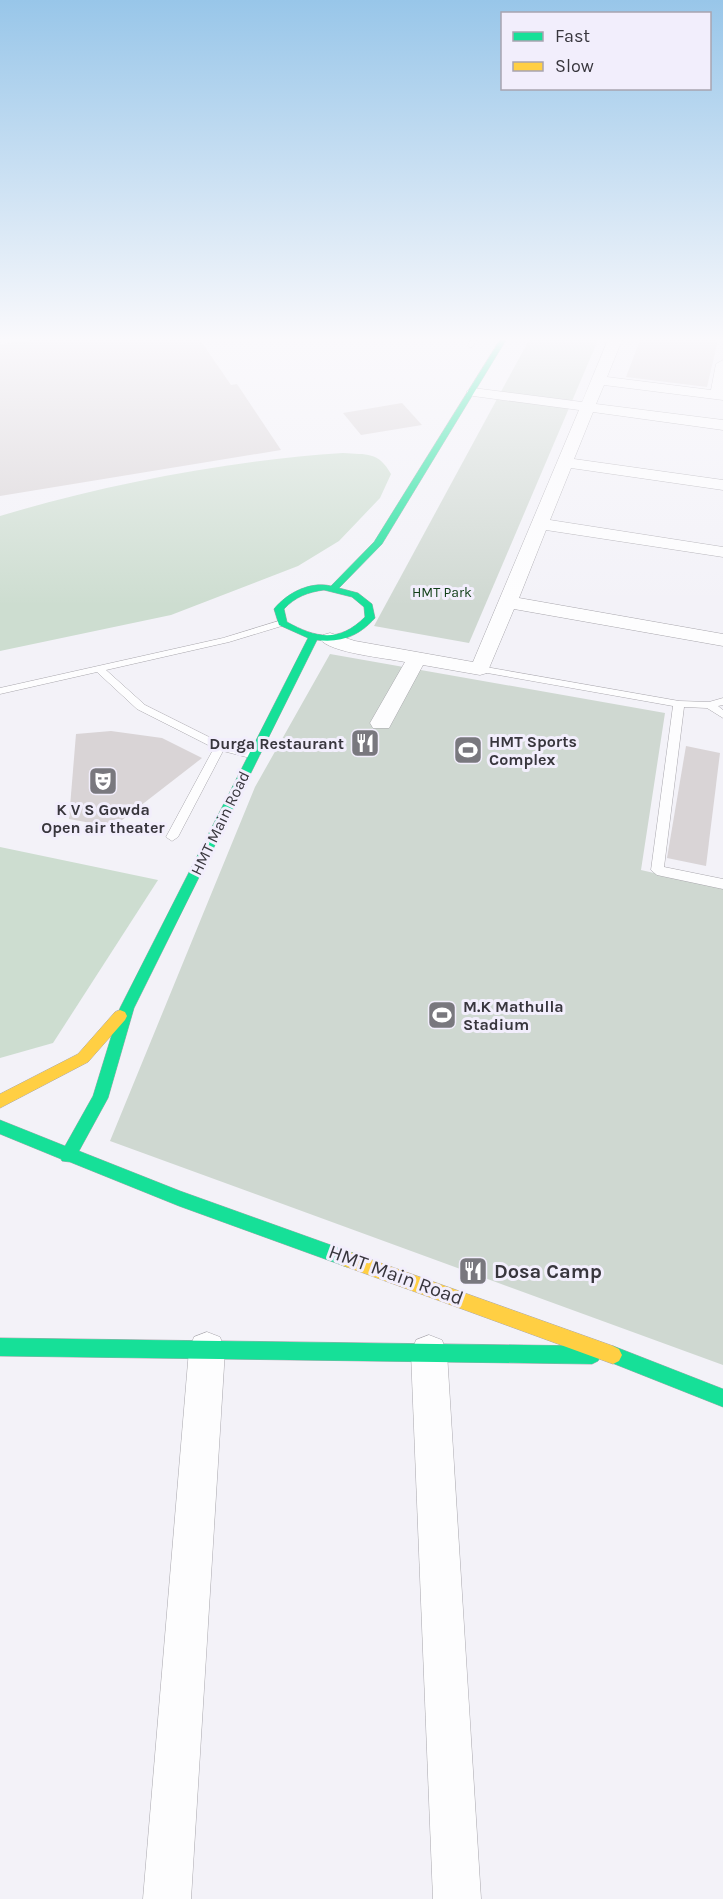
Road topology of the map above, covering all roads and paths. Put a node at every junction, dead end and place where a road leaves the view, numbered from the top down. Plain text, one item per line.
1 (450, 429) edge
2 (579, 429) edge
3 (565, 462) junction
4 (723, 485) edge
5 (539, 525) junction
6 (723, 552) edge
7 (334, 588) junction
8 (508, 602) junction
9 (282, 623) junction
10 (321, 639) junction
11 (723, 640) edge
12 (417, 658) junction
13 (99, 669) junction
14 (480, 669) junction
15 (0, 691) edge
16 (723, 701) edge
17 (680, 704) junction
18 (710, 705) junction
19 (723, 715) edge
20 (381, 723) dead end
21 (220, 747) junction
22 (254, 755) junction
23 (172, 837) dead end
24 (723, 884) edge
25 (127, 1008) junction
26 (0, 1101) edge
27 (0, 1127) edge
28 (68, 1156) junction
29 (0, 1347) edge
30 (207, 1350) junction
31 (429, 1353) junction
32 (620, 1355) junction
33 (723, 1398) edge
34 (167, 1899) edge
35 (457, 1899) edge

1 - 7 street
2 - 3 street
3 - 4 street
3 - 5 street
5 - 6 street
5 - 8 street
7 - 9 street
7 - 10 street
8 - 11 street
8 - 14 street
9 - 10 street
9 - 13 lane
10 - 12 street
10 - 22 street, HMT Main Road
12 - 14 street
12 - 20 street
13 - 15 lane
13 - 21 lane
14 - 17 lane
16 - 18 lane
17 - 18 lane
17 - 24 lane
18 - 19 lane
21 - 22 lane
21 - 23 lane
22 - 25 street, HMT Main Road
25 - 26 street, HMT Main Road
25 - 28 street, HMT Main Road
27 - 28 street, HMT Main Road
28 - 32 street, HMT Main Road
29 - 30 street
30 - 31 street
30 - 34 street
31 - 32 street
31 - 35 street
32 - 33 street, HMT Main Road

